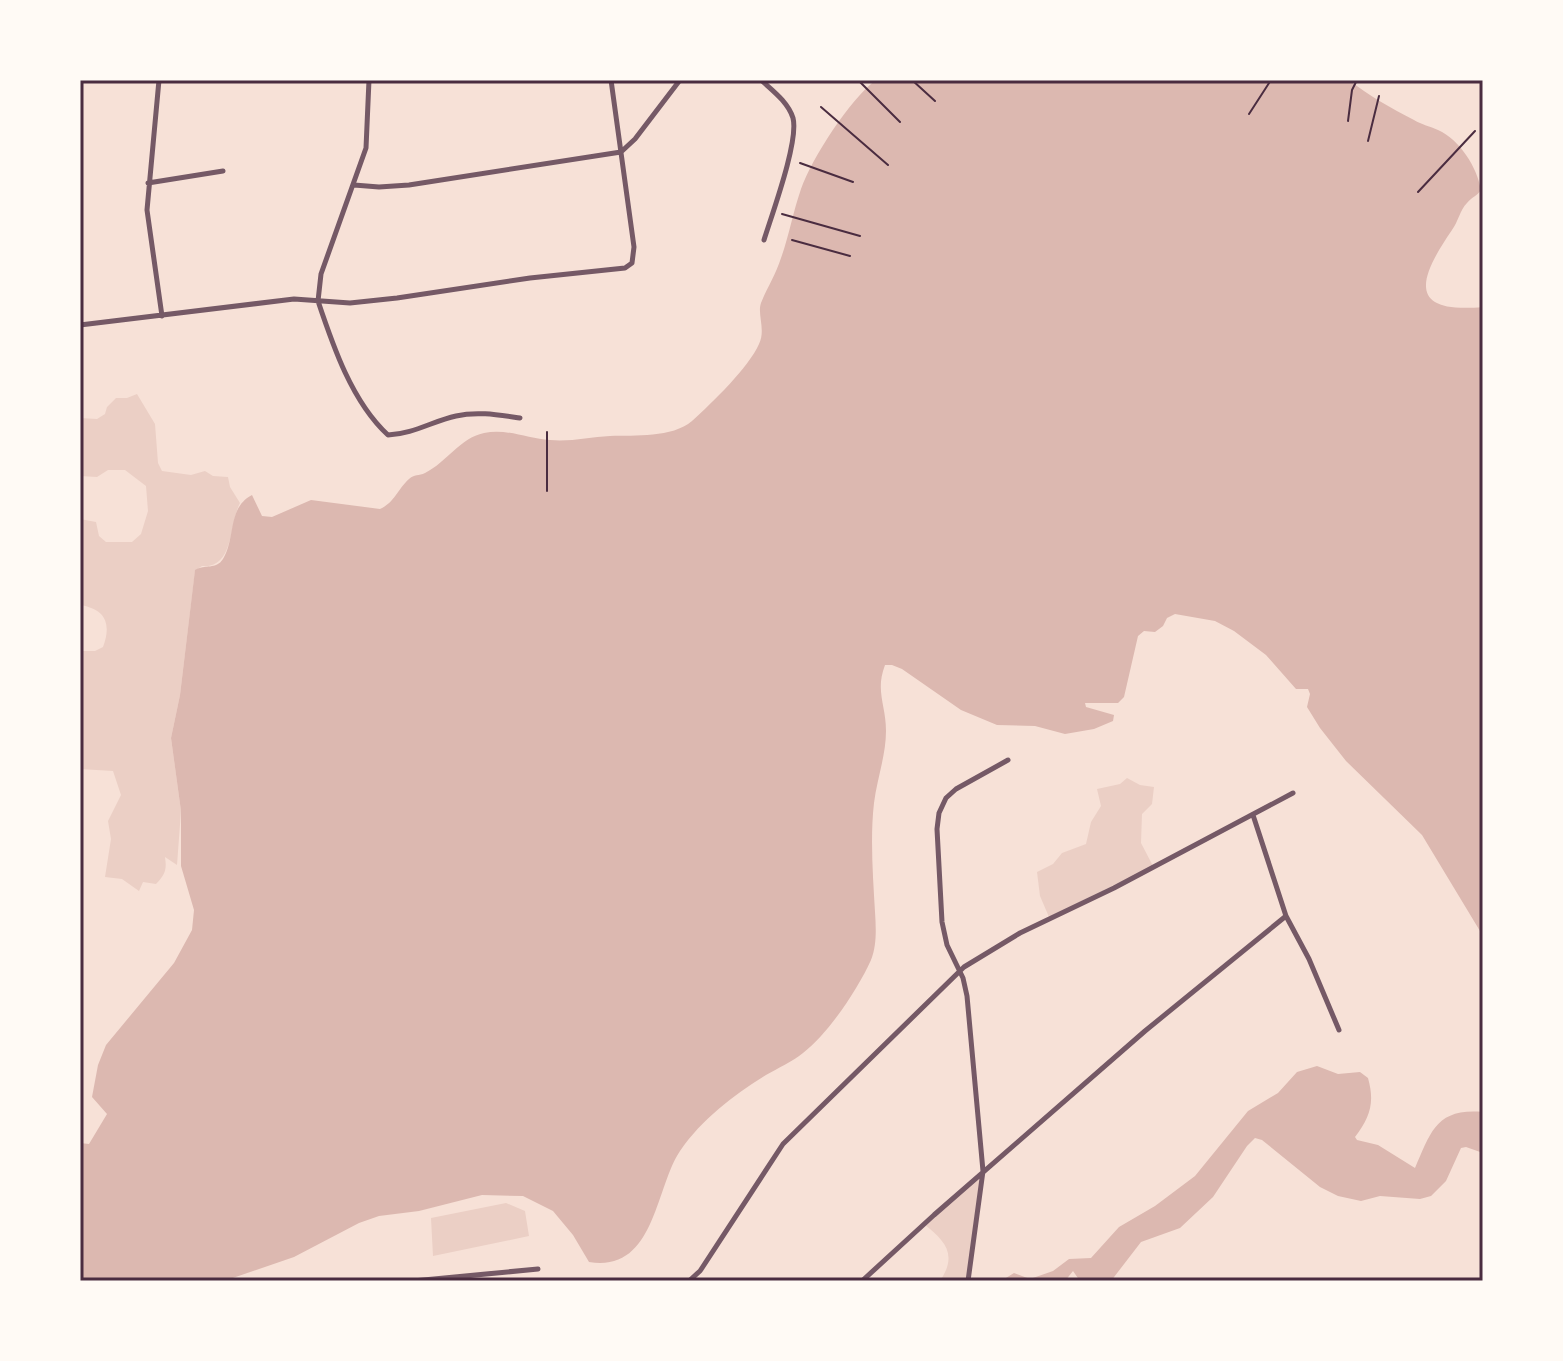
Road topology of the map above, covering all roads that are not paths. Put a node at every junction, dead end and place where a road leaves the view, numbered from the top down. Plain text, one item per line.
1 (159, 80) edge
2 (369, 80) edge
3 (611, 80) edge
4 (680, 80) edge
5 (761, 80) edge
6 (621, 152) junction
7 (223, 171) dead end
8 (148, 183) junction
9 (354, 185) junction
10 (764, 240) dead end
11 (318, 301) junction
12 (162, 316) junction
13 (80, 325) edge
14 (520, 418) dead end
15 (1008, 760) dead end
16 (1293, 793) dead end
17 (1253, 815) junction
18 (1286, 916) junction
19 (959, 971) junction
20 (1339, 1030) dead end
21 (983, 1171) junction
22 (538, 1269) dead end
23 (413, 1281) edge
24 (689, 1281) edge
25 (862, 1281) edge
26 (968, 1281) edge

1 - 8 street
2 - 9 street
3 - 6 street
4 - 6 street
5 - 10 street
6 - 9 street
6 - 11 street
7 - 8 street
8 - 12 street
9 - 11 street
11 - 12 street
11 - 14 street
12 - 13 street
15 - 19 street
16 - 17 street
17 - 18 street
17 - 19 street
18 - 20 street
18 - 21 street
19 - 21 street
19 - 24 street
21 - 25 street
21 - 26 street
22 - 23 street

